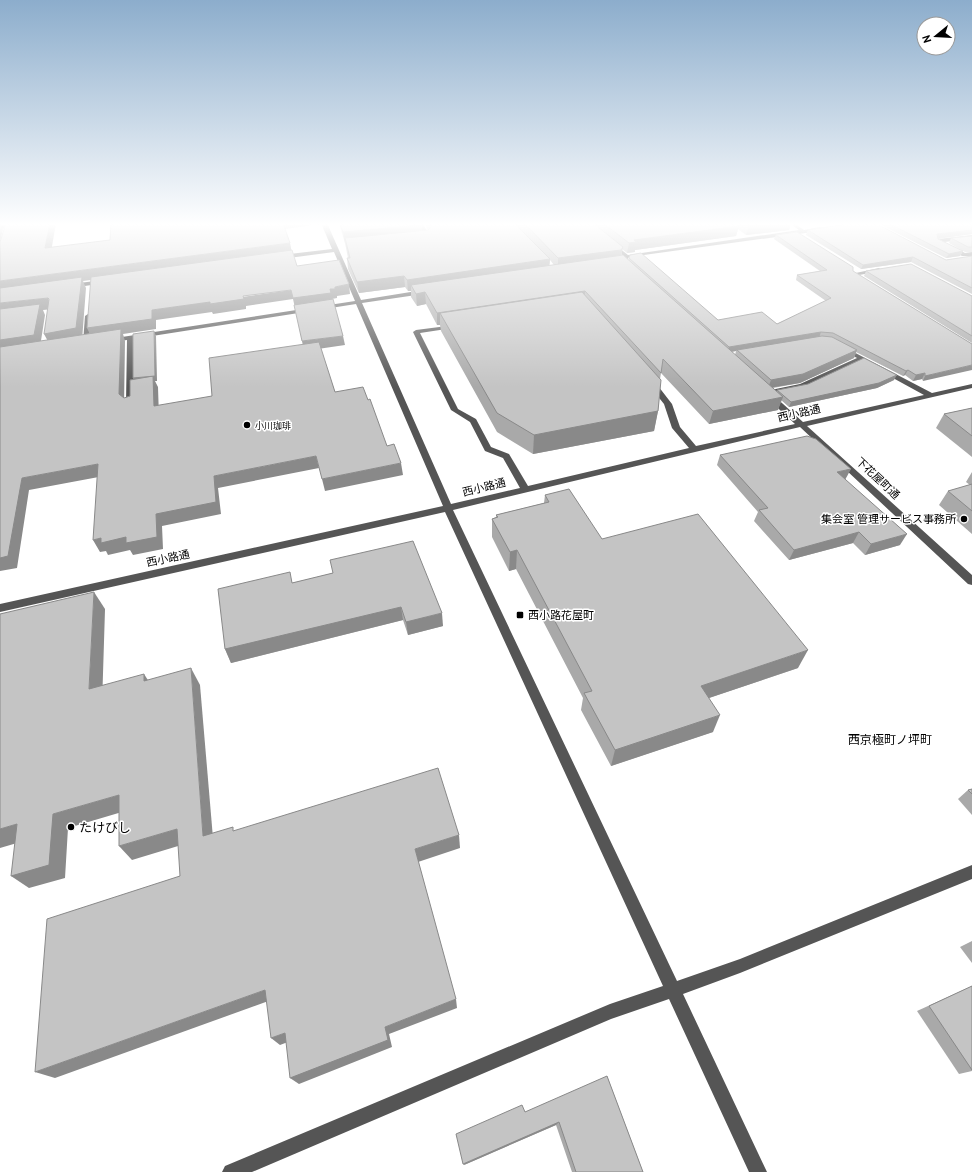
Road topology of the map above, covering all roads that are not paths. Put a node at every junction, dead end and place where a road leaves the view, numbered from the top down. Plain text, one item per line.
1 (348, 278) edge
2 (860, 278) edge
3 (106, 282) edge
4 (867, 282) edge
5 (91, 284) junction
6 (60, 288) edge
7 (90, 291) edge
8 (430, 291) edge
9 (359, 302) junction
10 (89, 306) edge
11 (461, 325) edge
12 (130, 337) junction
13 (101, 341) edge
14 (94, 342) edge
15 (837, 345) edge
16 (861, 359) junction
17 (648, 380) edge
18 (972, 386) edge
19 (931, 395) junction
20 (130, 406) edge
21 (802, 425) junction
22 (694, 449) junction
23 (525, 490) junction
24 (448, 508) junction
25 (972, 581) edge
26 (0, 608) edge
27 (972, 872) edge
28 (673, 990) junction
29 (231, 1172) edge
30 (758, 1172) edge

1 - 9 street
2 - 4 street
3 - 5 street
5 - 6 street
5 - 7 street
8 - 9 street
9 - 12 street
9 - 24 street
10 - 14 street
11 - 23 street
12 - 13 street
12 - 20 street
15 - 16 street
16 - 19 street
16 - 21 street, 下花屋町通
17 - 22 street
18 - 19 street, 西小路通
19 - 21 street, 西小路通
21 - 22 street, 西小路通
21 - 25 street, 下花屋町通
22 - 23 street, 西小路通
23 - 24 street, 西小路通
24 - 26 street, 西小路通
24 - 28 street
27 - 28 street
28 - 29 street
28 - 30 street

